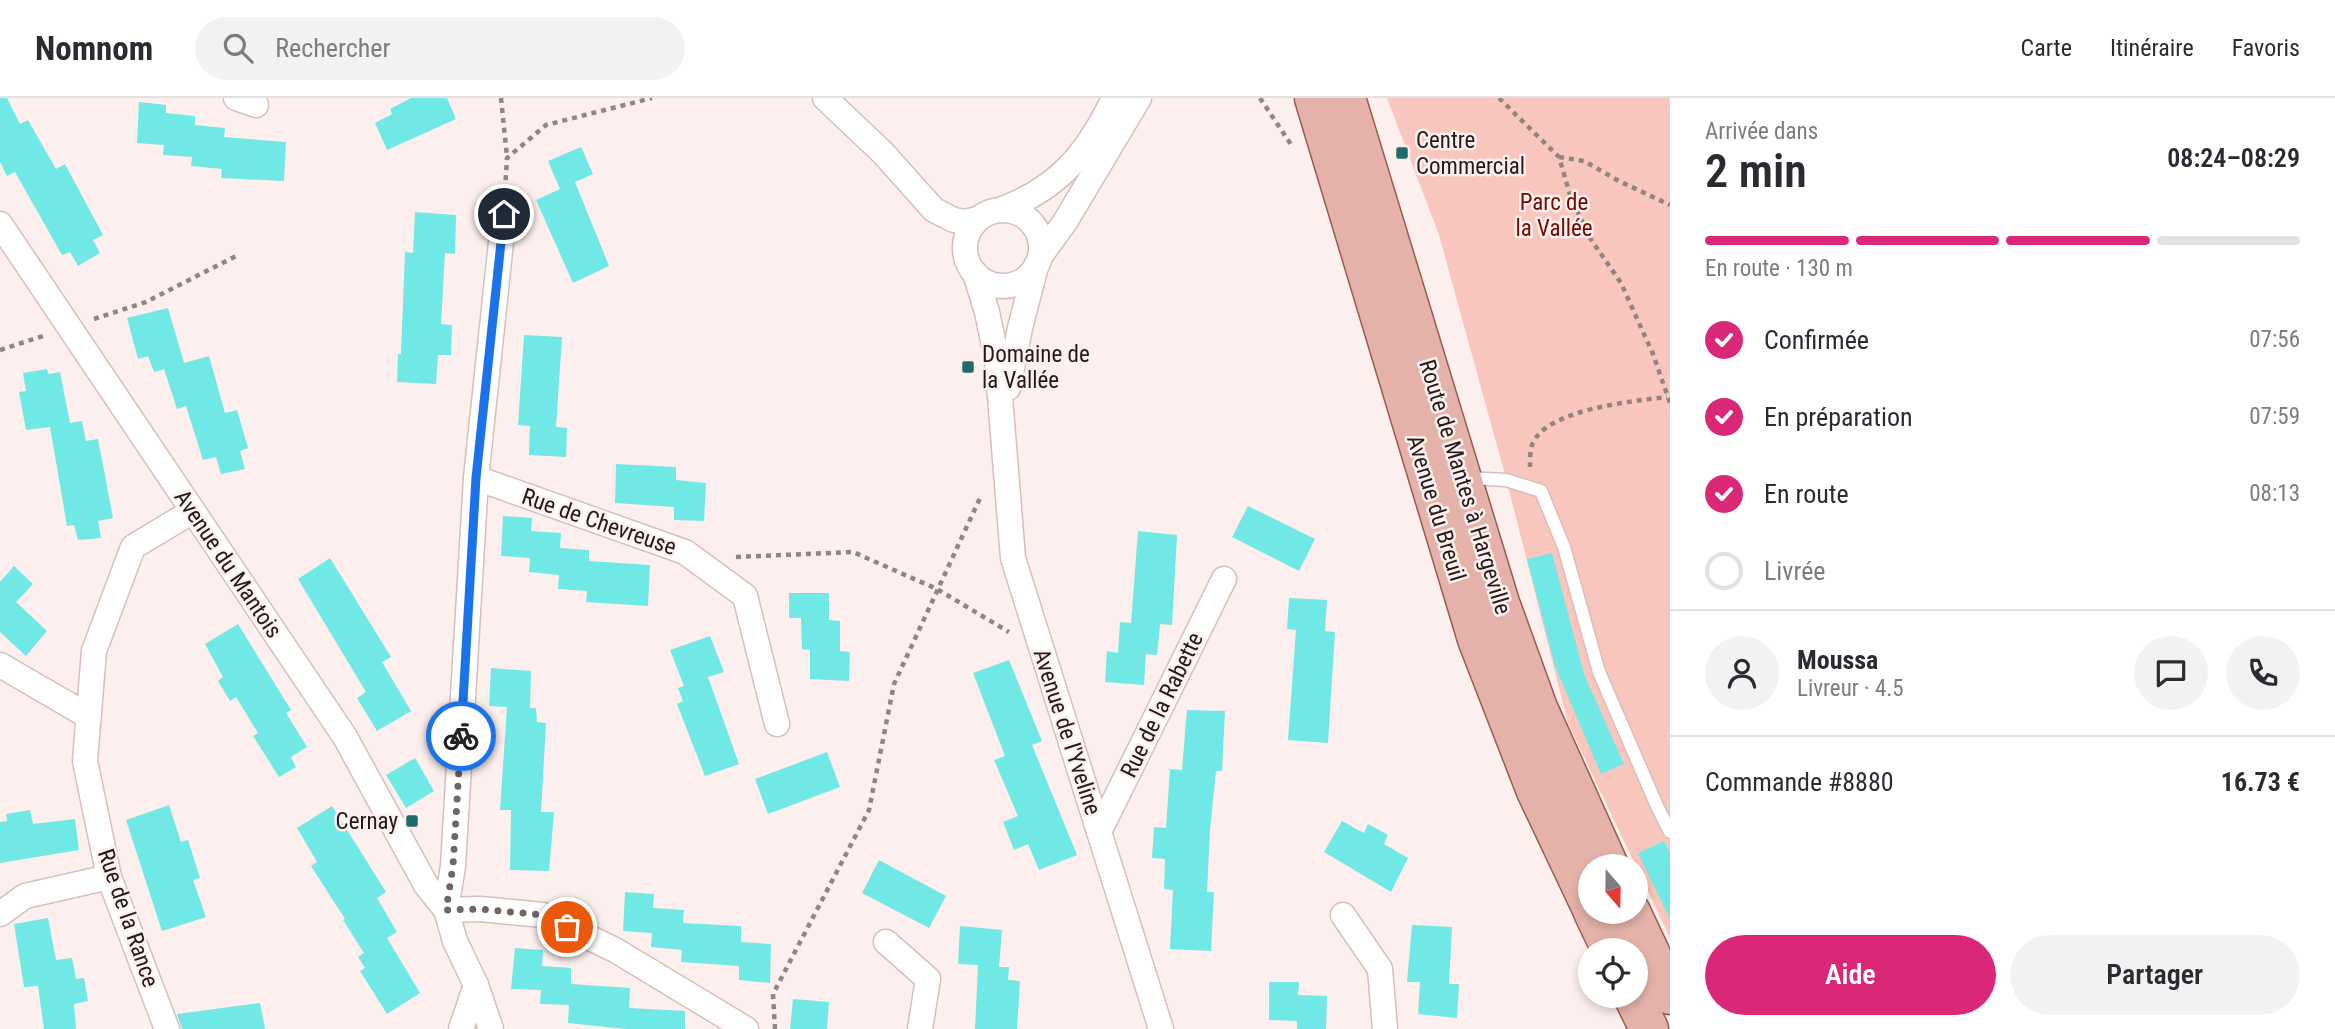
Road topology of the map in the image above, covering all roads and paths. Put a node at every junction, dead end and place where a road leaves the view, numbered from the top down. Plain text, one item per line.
1 (501, 98) edge
2 (652, 98) edge
3 (1114, 98) edge
4 (1139, 98) edge
5 (1499, 98) edge
6 (827, 99) edge
7 (1321, 100) edge
8 (1559, 157) junction
9 (507, 158) junction
10 (924, 199) junction
11 (1670, 205) edge
12 (504, 214) joint
13 (989, 215) junction
14 (0, 225) edge
15 (236, 256) dead end
16 (1039, 261) junction
17 (972, 268) junction
18 (68, 327) junction
19 (0, 350) edge
20 (1669, 400) edge
21 (1002, 440) junction
22 (476, 478) junction
23 (1461, 478) junction
24 (1541, 491) junction
25 (193, 511) junction
26 (705, 567) junction
27 (1224, 579) dead end
28 (937, 589) junction
29 (1042, 653) junction
30 (0, 665) edge
31 (88, 716) junction
32 (777, 724) dead end
33 (1099, 832) junction
34 (1670, 832) edge
35 (1604, 854) edge
36 (109, 877) junction
37 (1578, 879) edge
38 (446, 910) junction
39 (0, 914) edge
40 (1343, 915) dead end
41 (1637, 924) edge
42 (886, 942) dead end
43 (476, 985) junction
44 (1670, 995) edge
45 (1639, 1008) edge
46 (1164, 1027) edge
47 (167, 1029) edge
48 (461, 1029) edge
49 (491, 1029) edge
50 (746, 1029) edge
51 (775, 1029) edge
52 (920, 1029) edge
53 (1385, 1029) edge
54 (1649, 1029) edge

1 - 9 path
2 - 9 path
3 - 13 street
4 - 16 street, Avenue de l'Yveline
5 - 8 path
6 - 10 street
7 - 23 main road, Route de Mantes à Hargeville
7 - 37 main road, Avenue du Breuil
8 - 11 path
8 - 20 path
9 - 12 path
10 - 13 street
10 - 17 street
12 - 22 street
13 - 16 street
13 - 17 street
14 - 18 street, Avenue du Mantois
15 - 18 path
16 - 17 street
16 - 21 street, Avenue de l'Yveline
17 - 21 street, Avenue de l'Yveline
18 - 19 path
18 - 25 street, Avenue du Mantois
20 - 24 path
21 - 28 path
21 - 29 street, Avenue de l'Yveline
22 - 26 street, Rue de Chevreuse
22 - 38 street
23 - 24 lane
23 - 35 main road, Route de Mantes à Hargeville
24 - 34 lane
25 - 31 street, Rue de la Rance
25 - 38 street, Avenue du Mantois
26 - 28 path
26 - 32 street, Rue de Chevreuse
27 - 33 street, Rue de la Rabette
28 - 29 path
28 - 51 path
29 - 33 street, Avenue de l'Yveline
30 - 31 street
31 - 36 street, Rue de la Rance
33 - 46 street, Avenue de l'Yveline
36 - 39 street
36 - 47 street, Rue de la Rance
38 - 43 street
38 - 50 street
40 - 53 street
41 - 44 main road
42 - 52 street
43 - 48 street
43 - 49 street
45 - 54 main road

